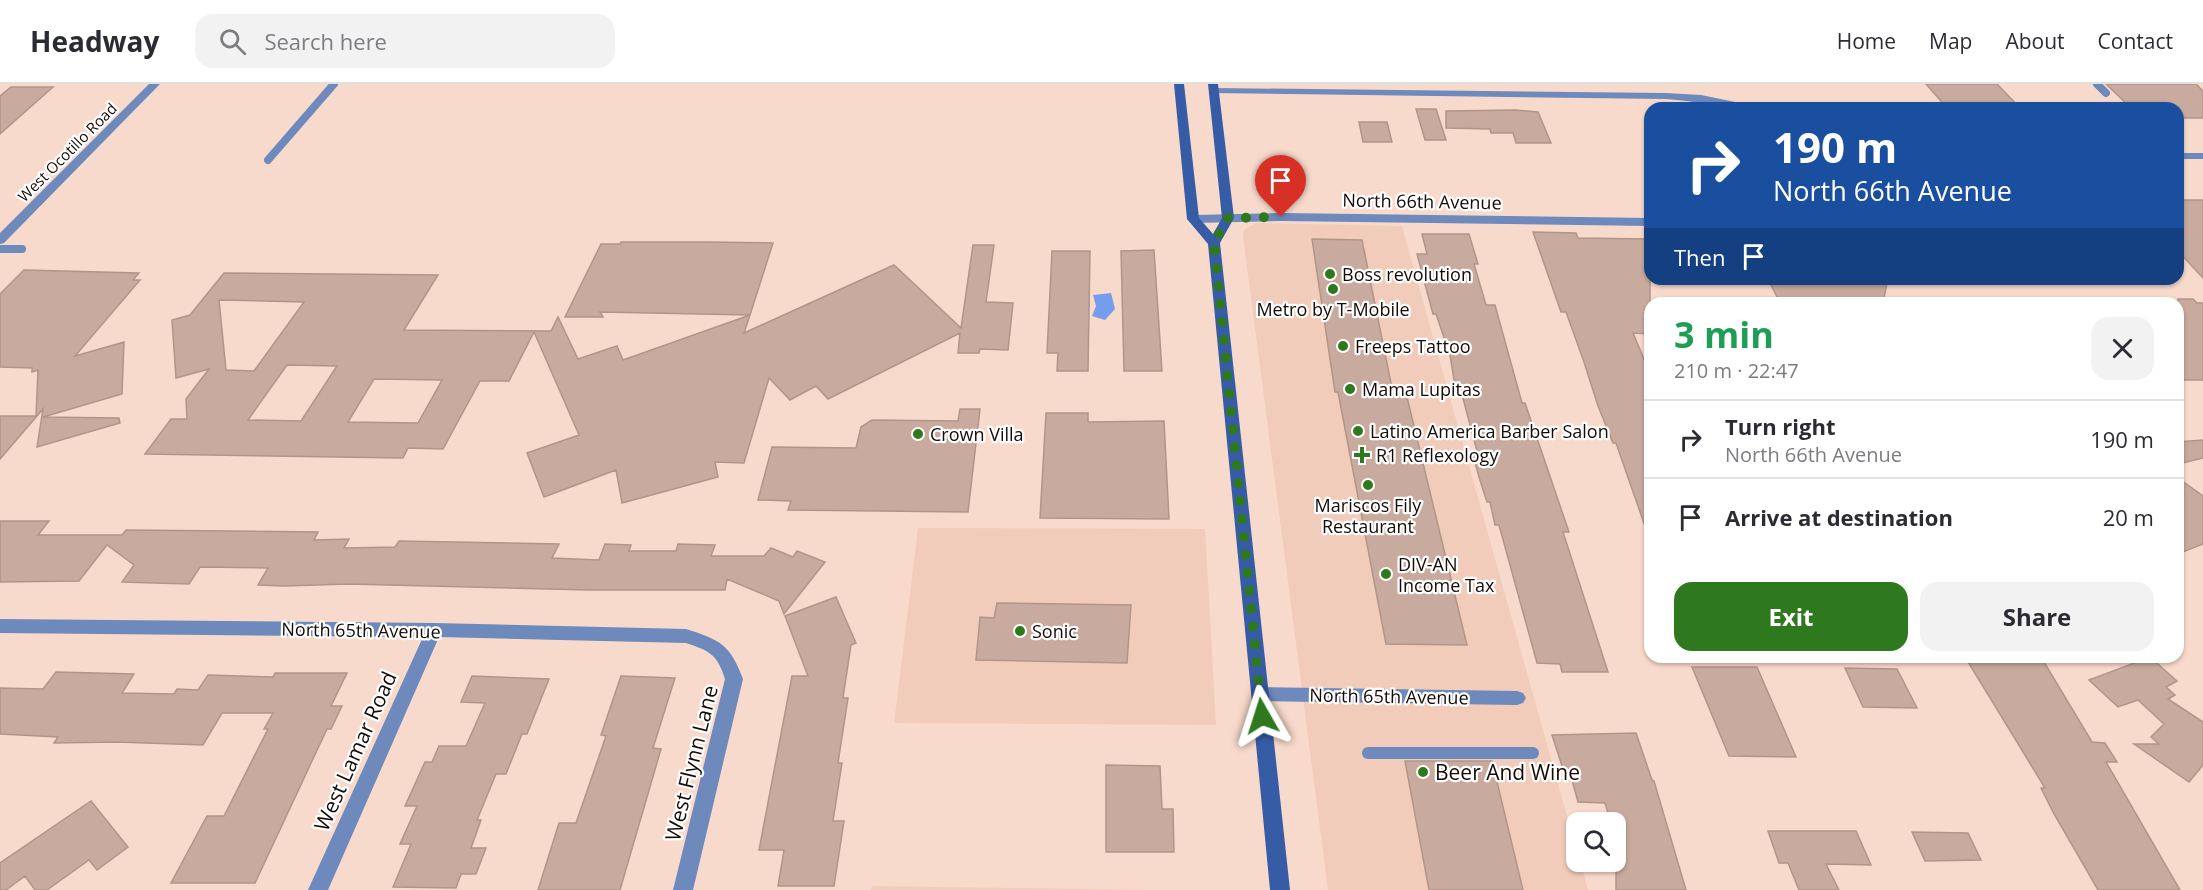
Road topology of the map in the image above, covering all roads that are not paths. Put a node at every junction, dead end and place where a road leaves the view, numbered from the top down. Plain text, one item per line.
1 (155, 84) edge
2 (334, 84) edge
3 (1179, 84) edge
4 (2097, 84) edge
5 (1213, 88) edge
6 (2106, 93) dead end
7 (1721, 102) edge
8 (2184, 156) edge
9 (2203, 156) edge
10 (268, 160) dead end
11 (1228, 218) junction
12 (1193, 219) junction
13 (1644, 222) edge
14 (0, 240) edge
15 (1214, 243) junction
16 (0, 249) edge
17 (22, 249) dead end
18 (0, 627) edge
19 (434, 630) junction
20 (720, 648) joint
21 (1260, 694) junction
22 (1517, 698) dead end
23 (1368, 753) dead end
24 (1533, 753) dead end
25 (318, 890) edge
26 (683, 890) edge
27 (1280, 890) edge

1 - 14 street, West Ocotillo Road
2 - 10 lane
3 - 12 main road
4 - 6 lane
5 - 7 street
5 - 11 main road
8 - 9 street
11 - 12 street, North 66th Avenue
11 - 13 street, North 66th Avenue
11 - 15 main road
12 - 15 main road
15 - 21 main road
16 - 17 lane
18 - 19 street, North 65th Avenue
19 - 20 street, North 65th Avenue
19 - 25 street, West Lamar Road
20 - 26 street, West Flynn Lane
21 - 22 street, North 65th Avenue
21 - 27 main road
23 - 24 lane

